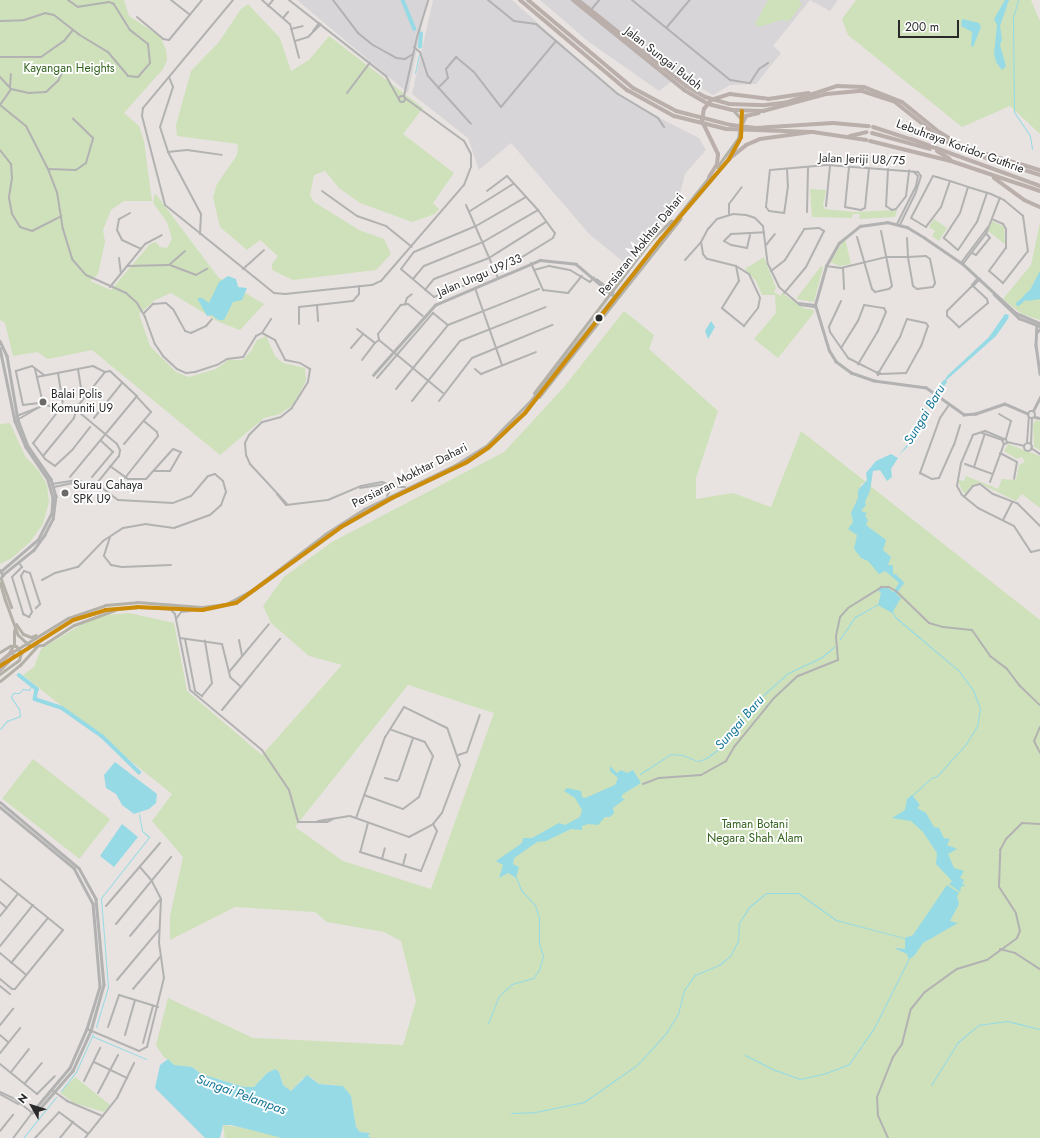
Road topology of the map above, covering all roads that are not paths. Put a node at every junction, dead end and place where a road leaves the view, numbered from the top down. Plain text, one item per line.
1 (170, 0) edge
2 (202, 0) edge
3 (233, 0) edge
4 (262, 0) edge
5 (273, 0) edge
6 (289, 0) edge
7 (333, 0) edge
8 (428, 0) edge
9 (488, 0) edge
10 (520, 0) edge
11 (528, 0) edge
12 (573, 0) edge
13 (578, 0) edge
14 (599, 0) edge
15 (632, 0) edge
16 (690, 0) edge
17 (70, 1) edge
18 (268, 6) junction
19 (591, 11) junction
20 (288, 12) dead end
21 (190, 16) junction
22 (137, 17) dead end
23 (283, 18) junction
24 (0, 21) edge
25 (320, 24) junction
26 (303, 26) dead end
27 (667, 27) junction
28 (291, 29) junction
29 (73, 30) junction
30 (294, 41) junction
31 (556, 41) junction
32 (414, 47) junction
33 (413, 54) junction
34 (0, 57) edge
35 (299, 58) dead end
36 (370, 63) junction
37 (768, 63) dead end
38 (64, 69) dead end
39 (12, 74) dead end
40 (169, 76) junction
41 (0, 77) edge
42 (837, 86) junction
43 (10, 88) junction
44 (438, 88) junction
45 (347, 93) dead end
46 (397, 94) junction
47 (404, 97) junction
48 (399, 99) junction
49 (729, 104) junction
50 (0, 105) edge
51 (732, 110) junction
52 (742, 111) junction
53 (763, 111) junction
54 (73, 119) dead end
55 (743, 120) junction
56 (471, 124) dead end
57 (664, 127) dead end
58 (813, 132) junction
59 (849, 136) junction
60 (736, 145) junction
61 (0, 150) edge
62 (168, 152) junction
63 (222, 155) dead end
64 (729, 159) junction
65 (951, 161) junction
66 (830, 165) junction
67 (849, 167) junction
68 (869, 167) junction
69 (808, 168) junction
70 (787, 169) junction
71 (888, 169) junction
72 (48, 170) junction
73 (910, 170) junction
74 (1040, 170) edge
75 (989, 174) junction
76 (1040, 175) edge
77 (709, 177) junction
78 (950, 181) junction
79 (513, 184) junction
80 (1040, 186) edge
81 (742, 187) dead end
82 (968, 187) junction
83 (322, 191) dead end
84 (487, 191) dead end
85 (1040, 192) edge
86 (987, 193) junction
87 (526, 197) junction
88 (1000, 198) junction
89 (466, 205) dead end
90 (826, 206) dead end
91 (1040, 207) edge
92 (538, 210) junction
93 (470, 211) junction
94 (807, 212) dead end
95 (130, 213) dead end
96 (683, 213) junction
97 (729, 215) junction
98 (61, 216) junction
99 (674, 218) junction
100 (992, 219) junction
101 (546, 222) junction
102 (898, 225) junction
103 (476, 226) junction
104 (989, 226) junction
105 (881, 231) dead end
106 (764, 232) junction
107 (986, 233) junction
108 (200, 234) junction
109 (775, 234) dead end
110 (162, 235) dead end
111 (750, 235) junction
112 (857, 237) dead end
113 (660, 238) junction
114 (907, 238) dead end
115 (483, 242) junction
116 (701, 242) junction
117 (766, 245) junction
118 (412, 247) junction
119 (141, 250) junction
120 (264, 250) dead end
121 (185, 251) dead end
122 (972, 253) junction
123 (886, 256) junction
124 (908, 257) junction
125 (119, 258) dead end
126 (489, 258) junction
127 (685, 260) dead end
128 (531, 263) junction
129 (862, 263) junction
130 (169, 264) junction
131 (826, 264) junction
132 (962, 264) junction
133 (127, 266) junction
134 (736, 266) junction
135 (843, 268) junction
136 (207, 269) dead end
137 (243, 269) junction
138 (501, 270) dead end
139 (534, 270) junction
140 (771, 271) junction
141 (121, 274) junction
142 (489, 276) dead end
143 (582, 276) junction
144 (498, 278) junction
145 (595, 278) junction
146 (979, 278) junction
147 (413, 280) junction
148 (618, 283) junction
149 (359, 286) junction
150 (972, 286) junction
151 (110, 287) junction
152 (605, 287) junction
153 (475, 288) junction
154 (539, 289) dead end
155 (844, 289) dead end
156 (425, 290) junction
157 (612, 292) junction
158 (784, 293) junction
159 (412, 294) dead end
160 (618, 298) junction
161 (841, 301) dead end
162 (604, 302) junction
163 (317, 304) junction
164 (405, 304) junction
165 (815, 306) junction
166 (546, 307) dead end
167 (483, 311) junction
168 (144, 313) junction
169 (607, 315) junction
170 (423, 316) junction
171 (1020, 316) junction
172 (212, 319) dead end
173 (271, 319) dead end
174 (318, 321) dead end
175 (1029, 323) junction
176 (299, 324) dead end
177 (552, 324) dead end
178 (448, 325) junction
179 (1039, 326) edge
180 (357, 329) dead end
181 (490, 329) junction
182 (262, 333) junction
183 (1036, 333) junction
184 (363, 334) junction
185 (379, 340) junction
186 (0, 341) edge
187 (375, 344) junction
188 (351, 348) dead end
189 (496, 348) junction
190 (841, 348) junction
191 (393, 352) junction
192 (536, 352) dead end
193 (2, 354) edge
194 (397, 355) junction
195 (0, 359) edge
196 (362, 360) dead end
197 (4, 363) junction
198 (858, 364) junction
199 (502, 365) junction
200 (412, 368) junction
201 (35, 369) junction
202 (78, 369) junction
203 (474, 370) dead end
204 (106, 372) junction
205 (58, 373) junction
206 (878, 374) junction
207 (1040, 374) edge
208 (44, 375) junction
209 (373, 375) dead end
210 (37, 377) junction
211 (377, 378) dead end
212 (427, 381) junction
213 (875, 381) junction
214 (122, 383) junction
215 (396, 389) dead end
216 (82, 393) dead end
217 (443, 393) junction
218 (137, 396) junction
219 (1040, 397) edge
220 (412, 401) dead end
221 (438, 401) dead end
222 (532, 401) junction
223 (39, 403) dead end
224 (63, 403) dead end
225 (43, 405) junction
226 (949, 405) junction
227 (38, 408) junction
228 (76, 412) junction
229 (1033, 412) junction
230 (56, 414) dead end
231 (999, 414) dead end
232 (15, 416) junction
233 (1030, 417) junction
234 (1035, 417) junction
235 (94, 418) dead end
236 (1040, 418) edge
237 (16, 421) junction
238 (144, 421) junction
239 (960, 425) dead end
240 (90, 427) dead end
241 (984, 433) junction
242 (106, 434) junction
243 (1004, 440) junction
244 (101, 441) junction
245 (1007, 442) junction
246 (1027, 443) junction
247 (124, 444) dead end
248 (1004, 444) junction
249 (1031, 445) junction
250 (1024, 446) junction
251 (1031, 448) junction
252 (1000, 453) junction
253 (1040, 454) edge
254 (43, 456) junction
255 (965, 464) dead end
256 (110, 466) junction
257 (974, 467) junction
258 (155, 471) junction
259 (992, 474) junction
260 (70, 477) dead end
261 (92, 477) dead end
262 (125, 478) junction
263 (1014, 479) dead end
264 (990, 482) dead end
265 (98, 484) junction
266 (92, 485) junction
267 (52, 486) junction
268 (96, 488) junction
269 (101, 488) junction
270 (360, 488) junction
271 (406, 488) junction
272 (387, 496) junction
273 (964, 497) junction
274 (1012, 502) junction
275 (1003, 520) junction
276 (1040, 526) edge
277 (110, 537) junction
278 (1040, 550) edge
279 (18, 564) junction
280 (171, 565) dead end
281 (1, 570) edge
282 (3, 575) junction
283 (1, 579) edge
284 (42, 580) dead end
285 (0, 583) edge
286 (5, 600) junction
287 (125, 607) junction
288 (36, 608) dead end
289 (169, 608) junction
290 (194, 611) junction
291 (176, 620) junction
292 (269, 624) dead end
293 (41, 633) junction
294 (45, 637) junction
295 (180, 638) junction
296 (185, 639) junction
297 (280, 639) dead end
298 (239, 640) dead end
299 (205, 641) junction
300 (0, 652) edge
301 (13, 654) junction
302 (242, 656) junction
303 (4, 657) junction
304 (0, 661) edge
305 (0, 666) edge
306 (0, 670) edge
307 (229, 672) junction
308 (0, 674) edge
309 (0, 681) edge
310 (241, 687) junction
311 (1040, 706) edge
312 (222, 710) dead end
313 (480, 715) dead end
314 (1040, 728) edge
315 (390, 729) junction
316 (413, 738) junction
317 (1040, 753) edge
318 (458, 755) junction
319 (385, 778) dead end
320 (643, 784) dead end
321 (364, 796) junction
322 (0, 802) edge
323 (0, 807) edge
324 (356, 818) junction
325 (368, 822) junction
326 (433, 824) junction
327 (1040, 824) edge
328 (160, 843) dead end
329 (386, 848) dead end
330 (406, 854) dead end
331 (171, 858) dead end
332 (382, 859) junction
333 (403, 866) junction
334 (140, 867) junction
335 (78, 869) junction
336 (0, 878) edge
337 (152, 881) junction
338 (18, 894) junction
339 (161, 899) junction
340 (0, 902) edge
341 (33, 906) junction
342 (106, 906) dead end
343 (7, 908) junction
344 (0, 916) edge
345 (48, 918) junction
346 (116, 924) dead end
347 (159, 930) junction
348 (130, 936) dead end
349 (0, 946) edge
350 (1000, 949) junction
351 (0, 953) edge
352 (161, 956) junction
353 (11, 963) junction
354 (1040, 969) edge
355 (26, 975) junction
356 (0, 979) edge
357 (117, 980) dead end
358 (0, 986) edge
359 (133, 989) dead end
360 (10, 994) dead end
361 (136, 1000) junction
362 (153, 1006) junction
363 (158, 1007) junction
364 (13, 1009) dead end
365 (0, 1025) edge
366 (108, 1027) dead end
367 (20, 1028) dead end
368 (87, 1030) junction
369 (91, 1031) junction
370 (0, 1035) edge
371 (125, 1035) dead end
372 (9, 1042) junction
373 (143, 1042) dead end
374 (100, 1048) dead end
375 (29, 1049) dead end
376 (0, 1053) edge
377 (118, 1055) dead end
378 (94, 1062) junction
379 (42, 1063) dead end
380 (134, 1063) dead end
381 (0, 1064) edge
382 (110, 1070) junction
383 (11, 1072) junction
384 (55, 1076) dead end
385 (127, 1078) junction
386 (84, 1081) dead end
387 (25, 1083) junction
388 (54, 1091) junction
389 (0, 1093) edge
390 (98, 1093) dead end
391 (32, 1113) junction
392 (13, 1115) dead end
393 (103, 1116) junction
394 (73, 1122) junction
395 (0, 1131) edge
396 (88, 1134) junction
397 (13, 1138) edge
398 (36, 1138) edge
399 (60, 1138) edge
400 (85, 1138) edge
401 (888, 1138) edge

1 - 21 street
2 - 21 street
3 - 40 street
4 - 18 street
5 - 18 street
6 - 25 street
7 - 33 street
8 - 32 street
9 - 31 street
10 - 58 highway, Lebuhraya Koridor Guthrie
11 - 80 highway, Lebuhraya Koridor Guthrie
12 - 51 highway, Jalan Sungai Buloh
13 - 19 highway, Jalan Sungai Buloh
14 - 19 street
15 - 27 street
16 - 27 street
17 - 29 street
18 - 23 street
19 - 49 highway, Jalan Sungai Buloh
20 - 23 street
21 - 22 street
23 - 28 street
24 - 29 street
25 - 30 street
25 - 36 street
26 - 28 street
27 - 37 street
28 - 30 street
29 - 34 street
30 - 35 street
31 - 44 street
31 - 57 street
32 - 33 street
32 - 44 street
33 - 47 street
36 - 45 street
36 - 46 street
38 - 43 street
39 - 43 street
40 - 62 street
40 - 108 street
41 - 43 street
42 - 49 highway, Jalan Sungai Buloh
42 - 74 highway, Jalan Sungai Buloh
42 - 77 highway
43 - 50 street
44 - 56 street
46 - 47 street
46 - 48 street
47 - 48 street
47 - 48 street
47 - 118 street
49 - 52 highway
50 - 72 street
51 - 52 highway, Jalan Sungai Buloh
51 - 55 main road
52 - 53 highway, Jalan Sungai Buloh
52 - 55 main road, Persiaran Mokhtar Dahari
53 - 55 highway
53 - 76 highway, Jalan Sungai Buloh
54 - 72 street
55 - 60 main road, Persiaran Mokhtar Dahari
58 - 59 highway, Lebuhraya Koridor Guthrie
58 - 64 highway
59 - 65 highway, Lebuhraya Koridor Guthrie
59 - 65 highway
60 - 64 main road, Persiaran Mokhtar Dahari
60 - 77 main road, Persiaran Mokhtar Dahari
61 - 98 street
62 - 63 street
62 - 108 street
64 - 96 main road, Persiaran Mokhtar Dahari
65 - 75 highway, Lebuhraya Koridor Guthrie
66 - 67 street, Jalan Jeriji U8/75
66 - 69 street, Jalan Jeriji U8/75
66 - 90 street
67 - 68 street, Jalan Jeriji U8/75
67 - 68 street
68 - 71 street, Jalan Jeriji U8/75
69 - 70 street, Jalan Jeriji U8/75
69 - 94 street
70 - 70 street, Jalan Jeriji U8/75
71 - 73 street, Jalan Jeriji U8/75
71 - 73 street
72 - 98 street
73 - 102 street, Jalan Jeriji U8/75
75 - 85 highway, Lebuhraya Koridor Guthrie
75 - 91 highway
77 - 99 main road, Persiaran Mokhtar Dahari
78 - 78 street
78 - 82 street
79 - 84 street
79 - 87 street
79 - 93 street
81 - 97 street
82 - 86 street
82 - 86 street
83 - 118 street
86 - 88 street
87 - 92 street
87 - 103 street
88 - 100 street
88 - 100 street
89 - 93 street
92 - 101 street
92 - 115 street
93 - 103 street
95 - 119 street
96 - 113 main road, Persiaran Mokhtar Dahari
96 - 160 main road
97 - 106 street
97 - 116 street
98 - 151 street
99 - 113 main road, Persiaran Mokhtar Dahari
99 - 148 main road
100 - 104 street
101 - 126 street
101 - 138 street
102 - 131 street
102 - 132 street
103 - 115 street
103 - 147 street
104 - 107 street
104 - 132 street
105 - 123 street
106 - 111 street
106 - 117 street
107 - 122 street
107 - 122 street
108 - 137 street
109 - 117 street
110 - 119 street
111 - 111 street
112 - 129 street
113 - 222 main road, Persiaran Mokhtar Dahari
114 - 124 street
115 - 126 street
115 - 147 street
116 - 127 street
116 - 134 street
117 - 140 street
118 - 149 street
119 - 133 street
120 - 137 street
121 - 130 street
122 - 132 street
123 - 124 street
123 - 129 street
123 - 129 street
124 - 124 street
125 - 141 street
126 - 144 street
126 - 156 street
128 - 139 street
128 - 144 street, Jalan Ungu U9/33
128 - 145 street, Jalan Ungu U9/33
129 - 135 street
130 - 133 street
130 - 136 street
131 - 135 street
131 - 165 street
132 - 146 street
133 - 141 street
134 - 134 street
135 - 155 street
137 - 149 street
139 - 143 street
139 - 143 street
140 - 158 street
140 - 158 street
141 - 151 street
142 - 156 street
143 - 145 street
144 - 153 street, Jalan Ungu U9/33
145 - 152 street, Jalan Ungu U9/33
146 - 150 street
146 - 171 street
147 - 156 street
148 - 152 main road
148 - 157 main road
149 - 163 street
150 - 150 street
151 - 168 street
152 - 157 street, Jalan Ungu U9/33
152 - 162 main road
153 - 167 street
153 - 170 street, Jalan Ungu U9/33
154 - 167 street
157 - 160 street, Jalan Ungu U9/33
157 - 162 main road
158 - 165 street
159 - 164 street
160 - 169 main road
161 - 190 street
162 - 169 main road
162 - 222 main road
163 - 174 street
163 - 176 street
164 - 170 street
164 - 185 street
165 - 213 street
166 - 181 street
167 - 178 street
167 - 181 street
168 - 172 street
168 - 182 street
169 - 222 main road
170 - 191 street, Jalan Ungu U9/33
171 - 175 street
171 - 179 street
173 - 182 street
175 - 179 street
175 - 183 street
177 - 189 street
178 - 194 street
178 - 200 street
179 - 183 street
180 - 184 street
181 - 189 street
181 - 212 street
182 - 270 street
183 - 207 street
184 - 187 street
184 - 188 street
185 - 187 street
185 - 191 street
186 - 193 street
187 - 196 street
189 - 199 street
189 - 217 street
190 - 198 street
190 - 198 street
191 - 194 street
191 - 209 street, Jalan Ungu U9/33
192 - 199 street
193 - 195 street
193 - 197 street
193 - 232 street
194 - 200 street
194 - 211 street
195 - 197 street
197 - 232 street
198 - 206 street
199 - 203 street
200 - 212 street
200 - 215 street
201 - 208 street
201 - 210 street
201 - 223 street
202 - 204 street
202 - 205 street
202 - 216 street
204 - 214 street
204 - 228 street
205 - 208 street
205 - 224 street
206 - 206 street
206 - 213 street
208 - 210 street
210 - 225 street
212 - 217 street
212 - 220 street
213 - 226 street
214 - 218 street
214 - 235 street
217 - 221 street
218 - 238 street
218 - 242 street
219 - 229 street
222 - 271 main road, Persiaran Mokhtar Dahari
222 - 290 main road, Persiaran Mokhtar Dahari
225 - 227 street
225 - 228 street
226 - 233 street
226 - 239 street
227 - 232 street
227 - 237 street
228 - 242 street
228 - 254 street
229 - 233 street
229 - 234 street
230 - 254 street
231 - 243 street
232 - 237 street
233 - 234 street
233 - 246 street
233 - 249 street
234 - 236 street
237 - 267 street
238 - 247 street
238 - 262 street
240 - 254 street
241 - 243 street
241 - 257 street
241 - 273 street
242 - 244 street
242 - 256 street
243 - 245 street
243 - 248 street
244 - 260 street
244 - 261 street
245 - 248 street
245 - 250 street
246 - 249 street
246 - 250 street
248 - 252 street
249 - 251 street
250 - 251 street
251 - 253 street
252 - 259 street
252 - 263 street
255 - 257 street
256 - 262 street
256 - 265 street
257 - 259 street
258 - 258 street
258 - 262 street
259 - 264 street
265 - 266 street
265 - 268 street
265 - 269 street
266 - 267 street
266 - 268 street
267 - 279 street
267 - 281 street
268 - 269 street
269 - 277 street
270 - 271 street
270 - 272 street
271 - 272 main road, Persiaran Mokhtar Dahari
272 - 293 main road, Persiaran Mokhtar Dahari
273 - 274 street
273 - 275 street
274 - 275 street
274 - 276 street
275 - 278 street
277 - 280 street
277 - 284 street
279 - 282 street
279 - 288 street
281 - 282 street
282 - 283 street
283 - 293 main road
285 - 286 main road
286 - 287 main road
286 - 303 main road
287 - 289 main road, Persiaran Mokhtar Dahari
287 - 294 main road, Persiaran Mokhtar Dahari
289 - 290 main road, Persiaran Mokhtar Dahari
289 - 291 street
290 - 291 street
291 - 295 street
292 - 302 street
293 - 301 main road, Persiaran Mokhtar Dahari
294 - 301 main road, Persiaran Mokhtar Dahari
294 - 309 main road
295 - 296 street
295 - 324 street
296 - 299 street
296 - 299 street
297 - 310 street
298 - 302 street
299 - 307 street
300 - 308 main road
301 - 303 main road, Persiaran Mokhtar Dahari
301 - 304 highway
301 - 305 main road, Persiaran Mokhtar Dahari
301 - 306 highway
302 - 307 street
303 - 304 main road, Persiaran Mokhtar Dahari
307 - 310 street
310 - 312 street
311 - 320 street
313 - 318 street
314 - 317 street
315 - 316 street
315 - 318 street
315 - 321 street
316 - 319 street
316 - 321 street
318 - 326 street
321 - 324 street
322 - 335 street
323 - 335 street
324 - 325 street
325 - 326 street
325 - 332 street
326 - 333 street
327 - 350 street
328 - 334 street
329 - 332 street
330 - 333 street
331 - 337 street
332 - 333 street
334 - 337 street
334 - 342 street
335 - 368 street
335 - 369 street
336 - 338 street
337 - 339 street
337 - 346 street
338 - 341 street
338 - 343 street
339 - 347 street
339 - 348 street
340 - 343 street
341 - 345 street
341 - 349 street
343 - 344 street
345 - 353 street
345 - 355 street
347 - 352 street
347 - 357 street
350 - 354 street
350 - 401 street
351 - 353 street
352 - 359 street
352 - 363 street
353 - 355 street
355 - 356 street
358 - 360 street
361 - 362 street
361 - 366 street
361 - 371 street
362 - 363 street
362 - 373 street
363 - 369 street
364 - 365 street
367 - 372 street
368 - 369 street
368 - 388 street
369 - 388 street
370 - 372 street
372 - 376 street
374 - 378 street
375 - 383 street
377 - 382 street
378 - 382 street
378 - 386 street
379 - 387 street
380 - 385 street
381 - 383 street
382 - 385 street
382 - 390 street
383 - 387 street
384 - 387 street
385 - 393 street
388 - 391 street
388 - 393 street
389 - 391 street
391 - 397 street
392 - 395 street
393 - 396 street
394 - 396 street
394 - 398 street
394 - 399 street
396 - 400 street

